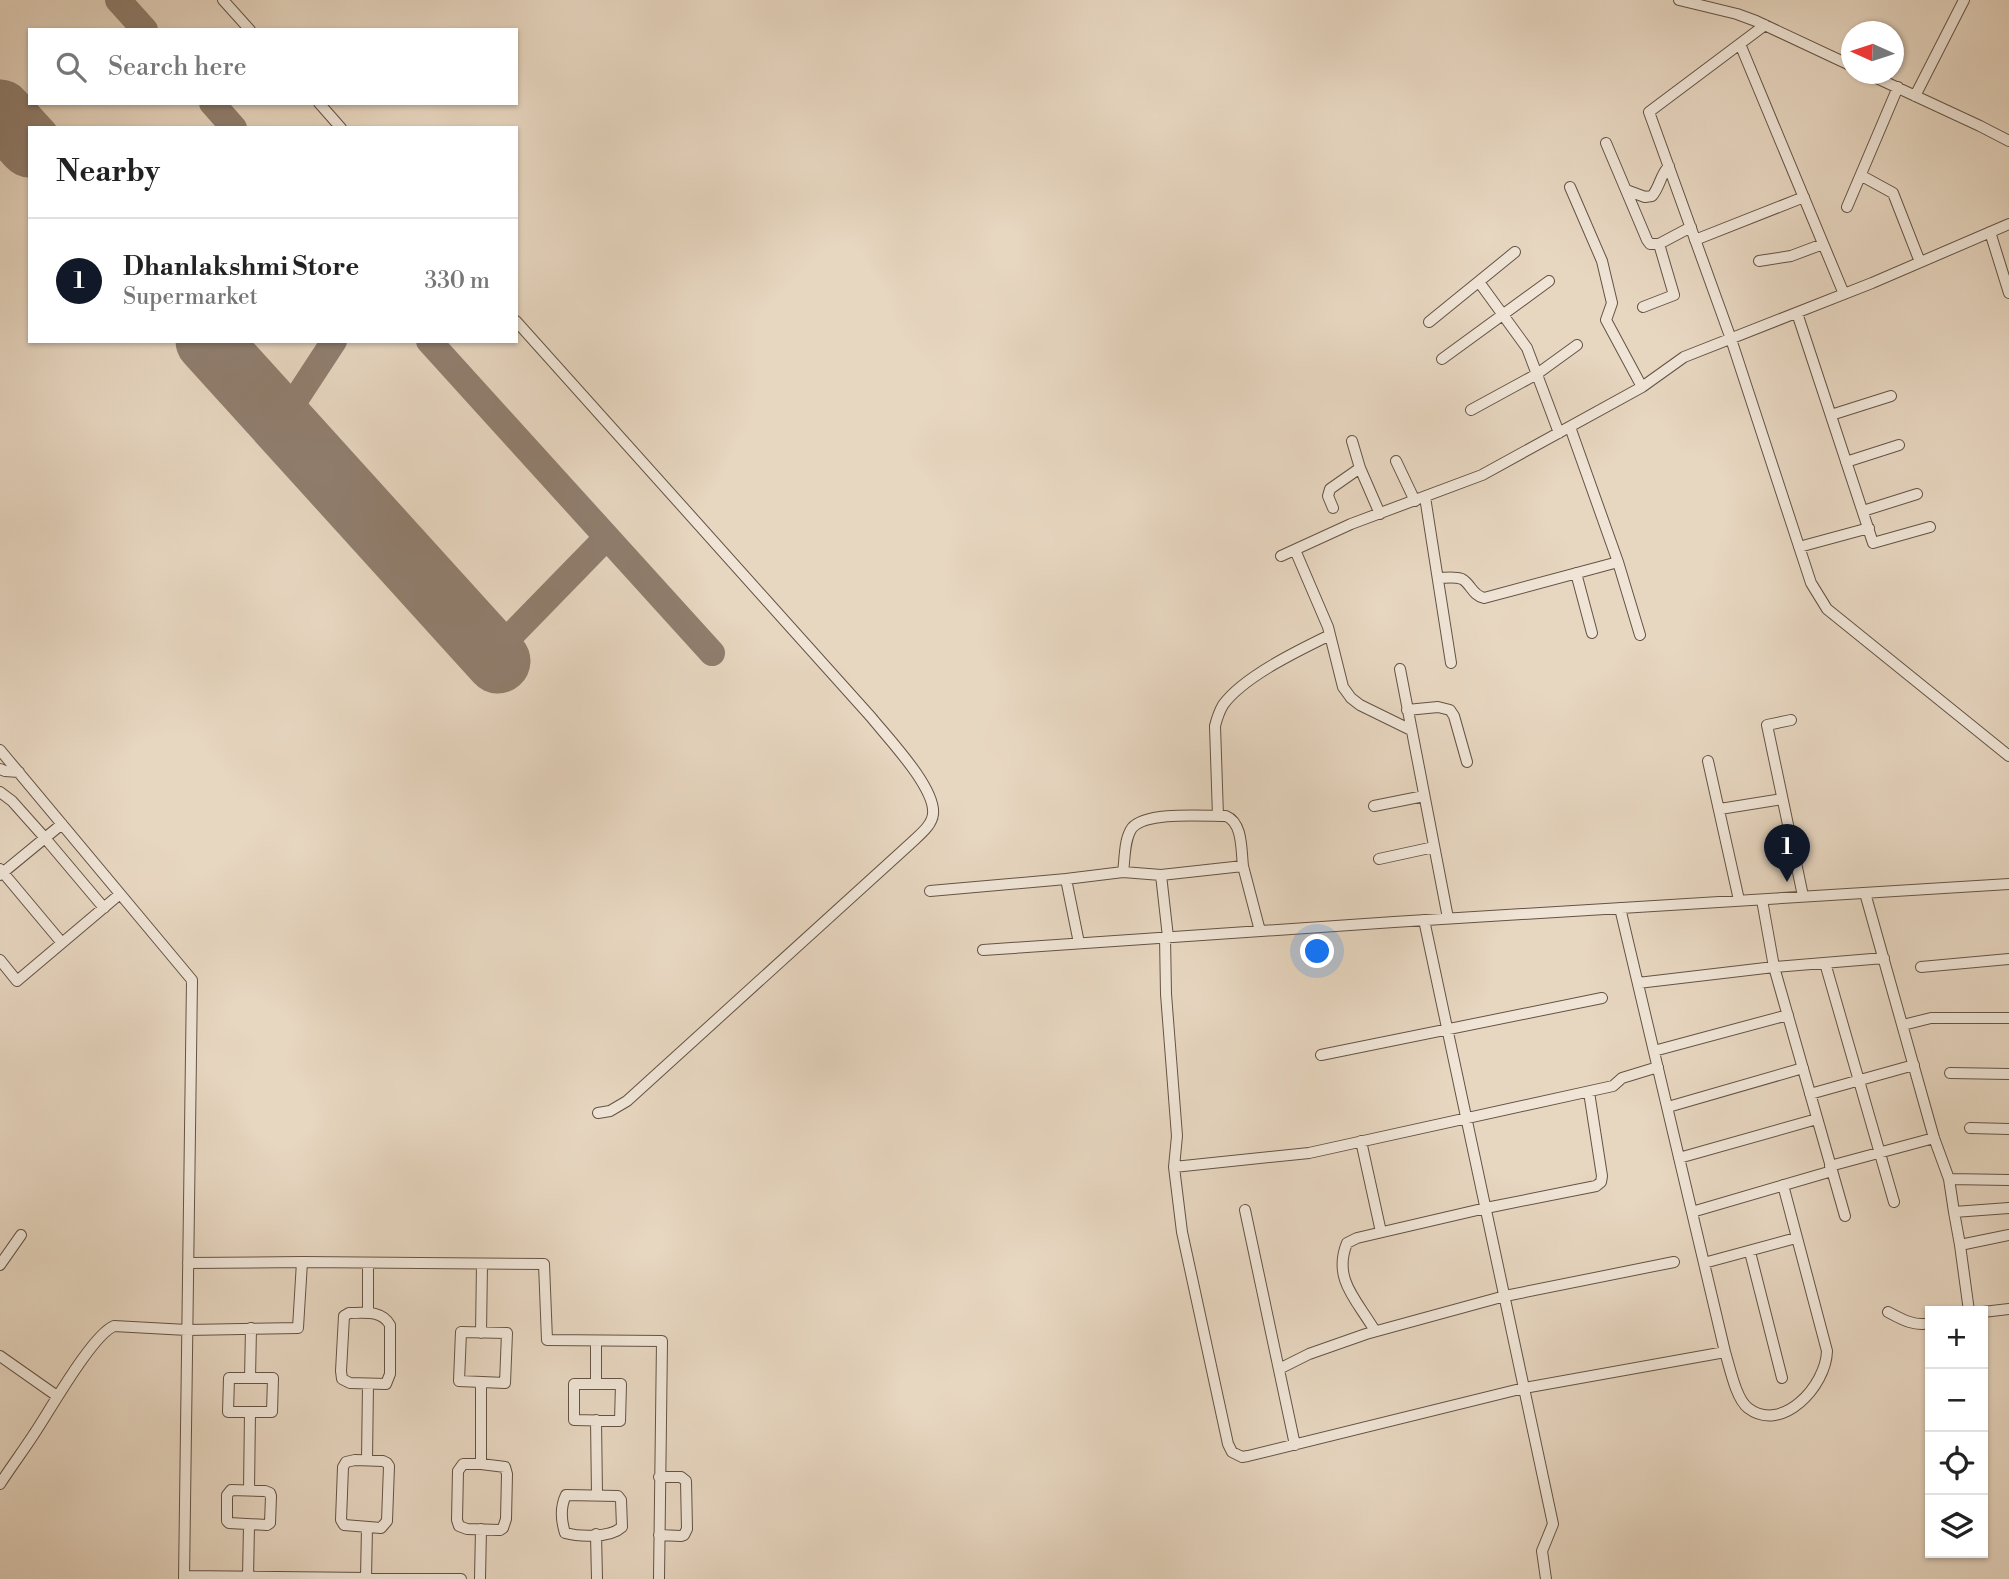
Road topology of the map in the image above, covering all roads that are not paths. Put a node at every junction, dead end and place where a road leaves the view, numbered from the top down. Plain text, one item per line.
1 (223, 0) edge
2 (1679, 0) edge
3 (1964, 0) edge
4 (1765, 25) junction
5 (248, 28) edge
6 (1740, 44) junction
7 (1841, 61) edge
8 (1889, 84) edge
9 (1898, 88) junction
10 (1915, 96) junction
11 (321, 105) edge
12 (339, 126) edge
13 (2009, 141) edge
14 (1606, 143) dead end
15 (1669, 166) junction
16 (1862, 176) junction
17 (1570, 187) dead end
18 (1626, 190) junction
19 (1804, 197) junction
20 (1847, 207) dead end
21 (2009, 224) edge
22 (1691, 227) junction
23 (1990, 232) junction
24 (1695, 240) junction
25 (1659, 244) junction
26 (1823, 244) junction
27 (1515, 252) dead end
28 (1759, 261) dead end
29 (1920, 262) junction
30 (1549, 281) dead end
31 (1479, 282) junction
32 (2009, 293) edge
33 (1844, 294) junction
34 (1643, 307) dead end
35 (1797, 313) junction
36 (1503, 315) junction
37 (1429, 322) dead end
38 (518, 323) edge
39 (1731, 339) junction
40 (1577, 345) dead end
41 (1442, 359) dead end
42 (1537, 374) junction
43 (1642, 387) junction
44 (1891, 396) dead end
45 (1471, 410) dead end
46 (1831, 415) junction
47 (1570, 427) junction
48 (1559, 433) junction
49 (1352, 442) dead end
50 (1899, 445) dead end
51 (1396, 461) dead end
52 (1846, 462) junction
53 (1360, 468) junction
54 (1917, 494) dead end
55 (1420, 499) junction
56 (1333, 508) dead end
57 (1863, 511) junction
58 (1380, 514) junction
59 (1930, 527) dead end
60 (1869, 528) junction
61 (1799, 547) junction
62 (1294, 550) junction
63 (1280, 556) dead end
64 (1618, 562) junction
65 (1576, 573) junction
66 (1438, 578) junction
67 (1592, 633) dead end
68 (1330, 635) junction
69 (1640, 635) dead end
70 (1451, 663) dead end
71 (1400, 669) dead end
72 (1408, 710) junction
73 (1791, 720) dead end
74 (1411, 730) junction
75 (0, 750) edge
76 (2009, 756) edge
77 (1708, 761) dead end
78 (1467, 762) dead end
79 (0, 769) edge
80 (19, 772) junction
81 (0, 792) edge
82 (1424, 796) junction
83 (1782, 799) junction
84 (1374, 806) dead end
85 (1720, 809) junction
86 (1218, 816) junction
87 (62, 824) junction
88 (45, 838) junction
89 (1434, 847) junction
90 (1379, 859) dead end
91 (1243, 866) junction
92 (1, 872) edge
93 (1123, 872) junction
94 (1161, 875) junction
95 (1066, 879) junction
96 (2009, 884) edge
97 (930, 891) dead end
98 (1865, 892) junction
99 (120, 894) junction
100 (1803, 897) junction
101 (1739, 900) junction
102 (1762, 900) junction
103 (104, 908) junction
104 (1620, 908) junction
105 (1448, 918) junction
106 (1424, 920) junction
107 (1260, 931) junction
108 (1166, 937) junction
109 (62, 943) junction
110 (1079, 943) junction
111 (983, 950) dead end
112 (1884, 958) junction
113 (2009, 959) edge
114 (0, 960) edge
115 (1825, 963) junction
116 (1774, 967) junction
117 (1921, 967) dead end
118 (1638, 983) junction
119 (1602, 998) dead end
120 (1787, 1015) junction
121 (2009, 1018) edge
122 (1903, 1025) junction
123 (1447, 1029) junction
124 (1654, 1051) junction
125 (1321, 1055) dead end
126 (1914, 1065) junction
127 (1658, 1068) junction
128 (1802, 1068) junction
129 (1950, 1073) dead end
130 (2009, 1074) edge
131 (1859, 1081) junction
132 (1589, 1092) junction
133 (1810, 1094) junction
134 (1668, 1107) junction
135 (598, 1113) dead end
136 (1466, 1118) junction
137 (1817, 1119) junction
138 (1970, 1128) dead end
139 (2009, 1129) edge
140 (1934, 1138) junction
141 (1361, 1141) junction
142 (1880, 1152) junction
143 (1679, 1158) junction
144 (1174, 1167) junction
145 (1831, 1168) junction
146 (1949, 1180) junction
147 (2009, 1180) edge
148 (1783, 1185) junction
149 (1894, 1202) dead end
150 (1486, 1208) junction
151 (2009, 1209) edge
152 (1245, 1210) dead end
153 (1692, 1212) junction
154 (1954, 1212) junction
155 (1845, 1216) dead end
156 (1381, 1232) junction
157 (20, 1235) dead end
158 (2009, 1235) edge
159 (1796, 1238) junction
160 (1960, 1245) junction
161 (1751, 1252) junction
162 (302, 1262) junction
163 (1674, 1262) dead end
164 (368, 1263) junction
165 (1704, 1263) junction
166 (188, 1264) junction
167 (482, 1264) junction
168 (0, 1265) edge
169 (1504, 1296) junction
170 (1968, 1306) edge
171 (2009, 1309) edge
172 (1988, 1311) edge
173 (1888, 1312) dead end
174 (368, 1313) junction
175 (1925, 1325) edge
176 (251, 1328) junction
177 (187, 1330) junction
178 (1375, 1331) junction
179 (481, 1333) junction
180 (596, 1341) junction
181 (1725, 1352) junction
182 (0, 1356) edge
183 (1279, 1369) junction
184 (250, 1378) junction
185 (1782, 1378) dead end
186 (481, 1382) junction
187 (368, 1384) junction
188 (596, 1384) junction
189 (1524, 1388) junction
190 (57, 1396) junction
191 (250, 1412) junction
192 (596, 1420) junction
193 (1295, 1445) junction
194 (367, 1460) junction
195 (481, 1464) junction
196 (659, 1477) junction
197 (0, 1484) edge
198 (249, 1490) junction
199 (597, 1495) junction
200 (249, 1525) junction
201 (367, 1527) junction
202 (481, 1529) junction
203 (596, 1534) junction
204 (659, 1535) junction
205 (184, 1577) edge
206 (255, 1577) edge
207 (366, 1578) edge
208 (445, 1579) edge
209 (461, 1579) edge
210 (480, 1579) edge
211 (597, 1579) edge
212 (659, 1579) edge
213 (1546, 1579) edge

1 - 5 street
2 - 4 street
3 - 10 street
4 - 6 street
4 - 7 street
6 - 15 street
6 - 19 street
8 - 9 street
9 - 10 street
9 - 16 street
10 - 13 street
11 - 12 street
14 - 18 street
15 - 18 street
15 - 22 street
16 - 20 street
16 - 29 street
17 - 43 street
18 - 25 street
19 - 24 street
19 - 26 street
21 - 23 street
22 - 24 street
22 - 25 street
23 - 29 street
23 - 32 street
24 - 39 street
25 - 34 street
26 - 28 street
26 - 33 street
27 - 31 street
29 - 33 street
30 - 36 street
31 - 36 street
31 - 37 street
33 - 35 street
35 - 39 street
35 - 46 street
36 - 41 street
36 - 42 street
38 - 135 street
39 - 43 street
39 - 61 street
40 - 42 street
42 - 45 street
42 - 48 street
43 - 47 street
44 - 46 street
46 - 52 street
47 - 48 street
47 - 64 street
48 - 55 street
49 - 53 street
50 - 52 street
51 - 55 street
52 - 57 street
53 - 56 street
53 - 58 street
54 - 57 street
55 - 58 street
55 - 66 street
57 - 60 street
58 - 62 street
59 - 60 street
60 - 61 street
61 - 76 street
62 - 63 street
62 - 68 street
64 - 65 street
64 - 69 street
65 - 66 street
65 - 67 street
66 - 70 street
68 - 74 street
68 - 86 street
71 - 72 street
72 - 74 street
72 - 78 street
73 - 83 street
74 - 82 street
75 - 80 street
77 - 85 street
79 - 80 street
80 - 87 street
81 - 88 street
82 - 84 street
82 - 89 street
83 - 85 street
83 - 100 street
85 - 101 street
86 - 91 street
86 - 93 street
87 - 88 street
87 - 99 street
88 - 92 street
88 - 103 street
89 - 90 street
89 - 105 street
91 - 94 street
91 - 107 street
92 - 109 street
93 - 94 street
93 - 95 street
94 - 108 street
95 - 97 street
95 - 110 street
96 - 98 street
98 - 100 street
98 - 112 street
99 - 103 street
99 - 166 street
100 - 102 street
101 - 102 street
101 - 104 street
102 - 116 street
103 - 109 street
104 - 105 street
104 - 118 street
105 - 106 street
106 - 107 street
106 - 123 street
107 - 108 street
108 - 110 street
108 - 144 street
109 - 114 street
110 - 111 street
112 - 115 street
112 - 122 street
113 - 117 street
115 - 116 street
115 - 131 street
116 - 118 street
116 - 120 street
118 - 124 street
119 - 123 street
120 - 124 street
120 - 128 street
121 - 122 street
122 - 126 street
123 - 125 street
123 - 136 street
124 - 127 street
126 - 131 street
126 - 140 street
127 - 132 street
127 - 134 street
128 - 133 street
128 - 134 street
129 - 130 street
131 - 133 street
131 - 142 street
132 - 136 street
132 - 150 street
133 - 137 street
134 - 143 street
136 - 141 street
136 - 150 street
137 - 143 street
137 - 145 street
138 - 139 street
140 - 142 street
140 - 146 street
141 - 144 street
141 - 156 street
142 - 145 street
142 - 149 street
143 - 153 street
144 - 193 street
145 - 148 street
145 - 155 street
146 - 147 street
146 - 154 street
148 - 153 street
148 - 159 street
150 - 156 street
150 - 169 street
151 - 154 street
152 - 183 street
153 - 165 street
154 - 160 street
156 - 178 street
157 - 168 street
158 - 160 street
159 - 161 street
159 - 181 street
160 - 170 street
161 - 165 street
161 - 185 street
162 - 164 street
162 - 166 street
162 - 176 street
163 - 169 street
164 - 167 street
164 - 174 street
165 - 181 street
166 - 177 street
167 - 179 street
167 - 180 street
169 - 178 street
169 - 189 street
171 - 172 street
173 - 175 street
174 - 187 street
174 - 187 street
176 - 177 street
176 - 184 street
177 - 190 street
177 - 205 street
178 - 183 street
179 - 186 street
179 - 186 street
180 - 188 street
180 - 196 street
181 - 189 street
182 - 190 street
183 - 193 street
184 - 191 street
184 - 191 street
186 - 195 street
187 - 194 street
188 - 192 street
188 - 192 street
189 - 193 street
189 - 213 street
190 - 197 street
191 - 198 street
192 - 199 street
194 - 201 street
194 - 201 street
195 - 202 street
195 - 202 street
196 - 204 street
196 - 204 street
198 - 200 street
198 - 200 street
199 - 203 street
199 - 203 street
200 - 206 street
201 - 207 street
202 - 210 street
203 - 211 street
204 - 212 street
205 - 206 street
206 - 207 street
207 - 208 street
208 - 209 street

